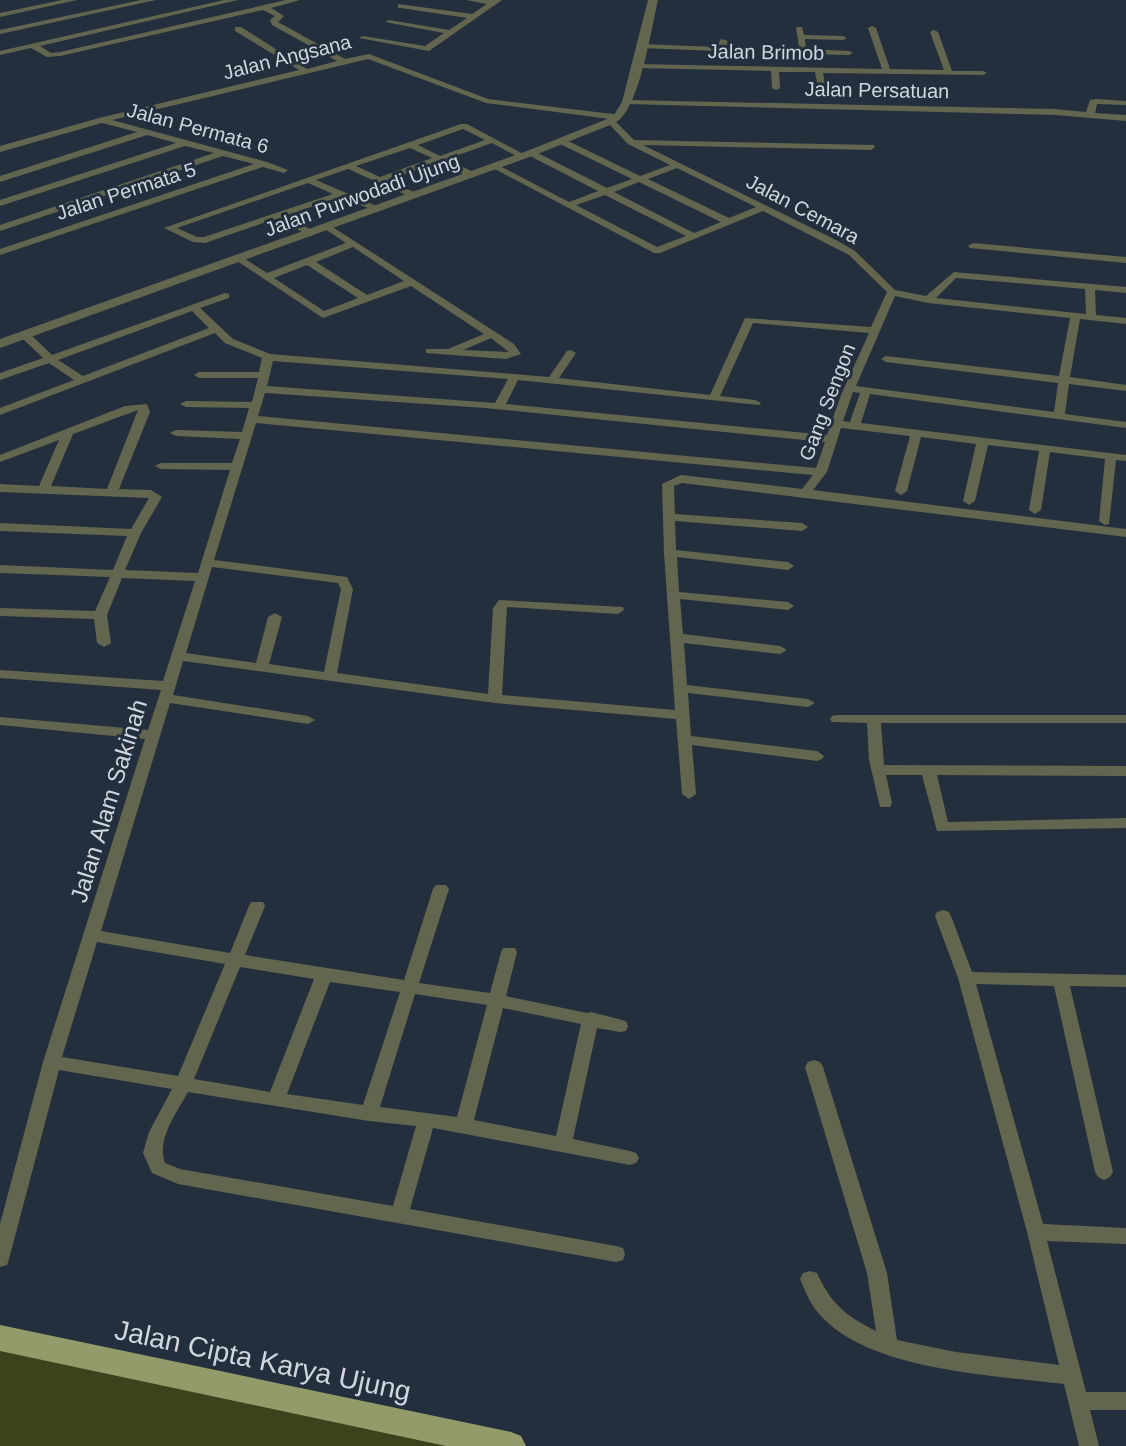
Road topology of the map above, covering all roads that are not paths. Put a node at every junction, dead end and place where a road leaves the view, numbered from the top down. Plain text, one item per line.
1 (48, 0) edge
2 (73, 0) edge
3 (234, 0) edge
4 (278, 0) edge
5 (470, 0) edge
6 (653, 0) edge
7 (145, 1) edge
8 (292, 1) edge
9 (496, 2) edge
10 (57, 3) junction
11 (401, 6) dead end
12 (265, 8) junction
13 (2, 14) edge
14 (475, 17) junction
15 (389, 22) dead end
16 (872, 28) dead end
17 (238, 29) dead end
18 (0, 32) edge
19 (450, 32) junction
20 (934, 32) dead end
21 (363, 38) dead end
22 (843, 38) dead end
23 (724, 41) dead end
24 (33, 46) junction
25 (641, 46) junction
26 (426, 49) junction
27 (803, 51) junction
28 (0, 53) edge
29 (849, 53) dead end
30 (413, 60) dead end
31 (342, 61) junction
32 (635, 66) junction
33 (775, 70) junction
34 (305, 71) junction
35 (806, 71) junction
36 (819, 71) junction
37 (891, 73) junction
38 (949, 73) junction
39 (983, 73) dead end
40 (776, 88) dead end
41 (822, 88) dead end
42 (627, 102) junction
43 (1126, 103) edge
44 (1090, 115) junction
45 (1126, 118) edge
46 (615, 119) junction
47 (102, 120) junction
48 (144, 133) junction
49 (493, 140) junction
50 (561, 141) junction
51 (631, 142) junction
52 (182, 144) junction
53 (412, 145) junction
54 (871, 147) dead end
55 (0, 149) edge
56 (224, 153) junction
57 (527, 155) junction
58 (437, 159) junction
59 (264, 164) junction
60 (678, 165) junction
61 (493, 166) junction
62 (350, 167) junction
63 (284, 170) dead end
64 (470, 174) junction
65 (0, 179) edge
66 (640, 179) junction
67 (308, 180) junction
68 (379, 180) junction
69 (605, 192) junction
70 (341, 194) junction
71 (413, 195) junction
72 (0, 203) edge
73 (569, 205) junction
74 (63, 206) junction
75 (765, 207) junction
76 (376, 208) junction
77 (276, 216) junction
78 (89, 222) junction
79 (729, 222) junction
80 (2, 225) edge
81 (328, 227) junction
82 (311, 233) junction
83 (693, 236) junction
84 (353, 244) junction
85 (973, 246) dead end
86 (0, 252) edge
87 (239, 259) junction
88 (1126, 260) edge
89 (308, 261) junction
90 (267, 277) junction
91 (412, 282) junction
92 (1090, 286) junction
93 (1126, 290) edge
94 (892, 292) junction
95 (225, 296) dead end
96 (366, 299) junction
97 (928, 300) junction
98 (193, 307) junction
99 (1075, 317) junction
100 (1091, 317) junction
101 (1126, 321) edge
102 (216, 329) junction
103 (875, 330) junction
104 (492, 334) junction
105 (25, 335) junction
106 (0, 344) edge
107 (430, 351) dead end
108 (448, 352) junction
109 (571, 353) dead end
110 (268, 357) junction
111 (50, 359) junction
112 (886, 359) dead end
113 (199, 375) dead end
114 (515, 376) junction
115 (0, 377) edge
116 (82, 380) junction
117 (552, 380) junction
118 (1064, 380) junction
119 (849, 388) junction
120 (1126, 388) edge
121 (866, 390) junction
122 (258, 397) junction
123 (714, 398) junction
124 (755, 403) dead end
125 (186, 404) dead end
126 (499, 406) junction
127 (0, 412) edge
128 (1059, 417) junction
129 (839, 424) junction
130 (1126, 425) edge
131 (854, 426) junction
132 (68, 432) junction
133 (917, 432) junction
134 (176, 433) dead end
135 (247, 436) junction
136 (833, 439) junction
137 (983, 440) junction
138 (1045, 448) junction
139 (1111, 457) junction
140 (1126, 458) edge
141 (0, 459) edge
142 (161, 466) dead end
143 (237, 467) junction
144 (821, 472) junction
145 (0, 488) edge
146 (44, 489) junction
147 (808, 489) junction
148 (901, 491) dead end
149 (112, 492) junction
150 (969, 501) dead end
151 (1035, 510) dead end
152 (671, 517) junction
153 (1105, 521) dead end
154 (0, 527) edge
155 (802, 527) dead end
156 (135, 533) junction
157 (1126, 533) edge
158 (670, 553) junction
159 (788, 566) dead end
160 (0, 569) edge
161 (204, 570) junction
162 (117, 573) junction
163 (675, 595) junction
164 (788, 606) dead end
165 (618, 610) dead end
166 (0, 612) edge
167 (100, 615) junction
168 (275, 617) dead end
169 (679, 638) junction
170 (104, 643) dead end
171 (780, 650) dead end
172 (177, 656) junction
173 (262, 667) junction
174 (0, 674) edge
175 (330, 676) junction
176 (680, 688) junction
177 (165, 692) junction
178 (495, 699) junction
179 (808, 703) dead end
180 (683, 715) junction
181 (837, 719) dead end
182 (1126, 719) edge
183 (308, 720) dead end
184 (874, 720) junction
185 (0, 721) edge
186 (153, 735) junction
187 (686, 740) junction
188 (817, 756) dead end
189 (878, 770) junction
190 (1126, 771) edge
191 (929, 772) junction
192 (689, 794) dead end
193 (885, 803) dead end
194 (1126, 823) edge
195 (441, 889) dead end
196 (257, 906) dead end
197 (943, 916) dead end
198 (92, 935) junction
199 (509, 952) dead end
200 (235, 960) junction
201 (324, 975) junction
202 (966, 978) junction
203 (1126, 981) edge
204 (1061, 982) junction
205 (409, 988) junction
206 (496, 1000) junction
207 (591, 1018) junction
208 (620, 1026) dead end
209 (52, 1062) junction
210 (814, 1067) dead end
211 (183, 1085) junction
212 (276, 1100) junction
213 (369, 1114) junction
214 (426, 1121) junction
215 (464, 1125) junction
216 (563, 1145) junction
217 (630, 1158) dead end
218 (1104, 1172) dead end
219 (399, 1216) junction
220 (1036, 1232) junction
221 (1126, 1236) edge
222 (616, 1254) dead end
223 (0, 1259) edge
224 (810, 1279) dead end
225 (0, 1338) edge
226 (888, 1347) junction
227 (1071, 1376) junction
228 (1078, 1401) junction
229 (1126, 1401) edge
230 (511, 1446) edge
231 (1089, 1446) edge

1 - 10 street
2 - 10 street
3 - 24 street
4 - 8 street
5 - 9 street
6 - 25 street
7 - 18 street
8 - 12 street
9 - 14 street
10 - 13 street
11 - 14 street
12 - 24 street
12 - 31 street
14 - 19 street
15 - 19 street
16 - 37 street
17 - 34 street
19 - 26 street
20 - 38 street
21 - 26 street
22 - 27 street
23 - 25 street
24 - 28 street
25 - 32 street
26 - 30 street
27 - 29 street
27 - 35 street
31 - 34 street, Jalan Angsana
31 - 46 street, Jalan Angsana
32 - 33 street, Jalan Brimob
32 - 42 street
33 - 35 street, Jalan Brimob
33 - 40 street
34 - 47 street, Jalan Angsana
35 - 36 street, Jalan Brimob
36 - 37 street, Jalan Brimob
36 - 41 street
37 - 38 street, Jalan Brimob
38 - 39 street, Jalan Brimob
42 - 44 street, Jalan Persatuan
42 - 46 street
43 - 44 street
44 - 45 street, Jalan Persatuan
46 - 50 street, Jalan Purwodadi Ujung
46 - 51 street, Jalan Cemara
47 - 48 street, Jalan Permata 6
47 - 55 street, Jalan Angsana
48 - 52 street, Jalan Permata 6
48 - 65 street
49 - 53 street
49 - 57 street
49 - 58 street
50 - 57 street, Jalan Purwodadi Ujung
50 - 66 street
51 - 54 street
51 - 60 street, Jalan Cemara
52 - 56 street, Jalan Permata 6
52 - 72 street
53 - 58 street
53 - 62 street
56 - 59 street, Jalan Permata 6
56 - 74 street
57 - 61 street, Jalan Purwodadi Ujung
57 - 69 street
58 - 64 street
58 - 68 street
59 - 63 street, Jalan Permata 6
59 - 78 street, Jalan Permata 5
60 - 66 street
60 - 75 street, Jalan Cemara
61 - 64 street, Jalan Purwodadi Ujung
61 - 73 street
62 - 67 street
62 - 68 street
64 - 71 street, Jalan Purwodadi Ujung
66 - 69 street
66 - 79 street
67 - 70 street
67 - 77 street
68 - 71 street
69 - 73 street
69 - 83 street
70 - 76 street
70 - 77 street
71 - 76 street, Jalan Purwodadi Ujung
73 - 83 street
74 - 78 street
74 - 80 street
75 - 79 street
75 - 94 street, Jalan Cemara
76 - 81 street, Jalan Purwodadi Ujung
77 - 82 street
78 - 86 street, Jalan Permata 5
79 - 83 street
81 - 82 street, Jalan Purwodadi Ujung
81 - 84 street
82 - 87 street, Jalan Purwodadi Ujung
84 - 89 street
84 - 91 street
85 - 88 street
87 - 90 street
87 - 105 street, Jalan Purwodadi Ujung
89 - 90 street
89 - 96 street
90 - 96 street
91 - 96 street
91 - 104 street
92 - 93 street
92 - 97 street
92 - 100 street
94 - 97 street
94 - 103 street, Gang Sengon
95 - 98 street
97 - 99 street
98 - 102 street
98 - 111 street
99 - 100 street
99 - 118 street
100 - 101 street
102 - 110 street
102 - 116 street
103 - 119 street, Gang Sengon
103 - 123 street, Gang Sengon
104 - 108 street
104 - 108 street
105 - 106 street, Jalan Purwodadi Ujung
105 - 111 street
107 - 108 street
109 - 117 street
110 - 114 street
110 - 122 street, Jalan Alam Sakinah
111 - 115 street
111 - 116 street
112 - 118 street
113 - 122 street
114 - 117 street
114 - 126 street
116 - 127 street
117 - 123 street
118 - 120 street
118 - 128 street
119 - 121 street
119 - 129 street, Gang Sengon
121 - 128 street
121 - 131 street
122 - 125 street
122 - 126 street
122 - 135 street, Jalan Alam Sakinah
122 - 144 street
123 - 124 street
126 - 136 street
128 - 130 street
129 - 131 street
129 - 136 street, Gang Sengon
131 - 133 street
132 - 141 street
132 - 146 street
132 - 149 street
133 - 137 street
133 - 148 street
134 - 135 street
135 - 143 street, Jalan Alam Sakinah
136 - 144 street, Gang Sengon
137 - 138 street
137 - 150 street
138 - 139 street
138 - 151 street
139 - 140 street
139 - 153 street
142 - 143 street
143 - 161 street, Jalan Alam Sakinah
144 - 147 street, Gang Sengon
145 - 146 street
146 - 149 street
147 - 152 street
147 - 157 street
149 - 156 street
152 - 155 street
152 - 158 street
154 - 156 street
156 - 162 street
158 - 159 street
158 - 163 street
160 - 162 street
161 - 162 street
161 - 172 street, Jalan Alam Sakinah
161 - 175 street
162 - 167 street
163 - 164 street
163 - 169 street
165 - 178 street
166 - 167 street
167 - 170 street
168 - 173 street
169 - 171 street
169 - 176 street
172 - 173 street
172 - 177 street, Jalan Alam Sakinah
173 - 175 street
174 - 177 street
175 - 178 street
176 - 179 street
176 - 180 street
177 - 183 street
177 - 186 street, Jalan Alam Sakinah
178 - 180 street
180 - 187 street
181 - 184 street
182 - 184 street
184 - 189 street
185 - 186 street
186 - 198 street, Jalan Alam Sakinah
187 - 188 street
187 - 192 street
189 - 191 street
189 - 193 street
190 - 191 street
191 - 194 street
195 - 205 street
196 - 200 street
197 - 202 street
198 - 200 street
198 - 209 street, Jalan Alam Sakinah
199 - 206 street
200 - 201 street
200 - 211 street
201 - 205 street
201 - 212 street
202 - 204 street
202 - 220 street
203 - 204 street
204 - 218 street
205 - 206 street
205 - 213 street
206 - 207 street
206 - 215 street
207 - 208 street
207 - 216 street
209 - 211 street
209 - 223 street, Jalan Alam Sakinah
210 - 226 street
211 - 212 street
211 - 219 street
212 - 213 street
213 - 214 street
214 - 215 street
214 - 219 street
215 - 216 street
216 - 217 street
219 - 222 street
220 - 221 street
220 - 227 street
224 - 226 street
225 - 230 main road, Jalan Cipta Karya Ujung
226 - 227 street
227 - 228 street
228 - 229 street
228 - 231 street

